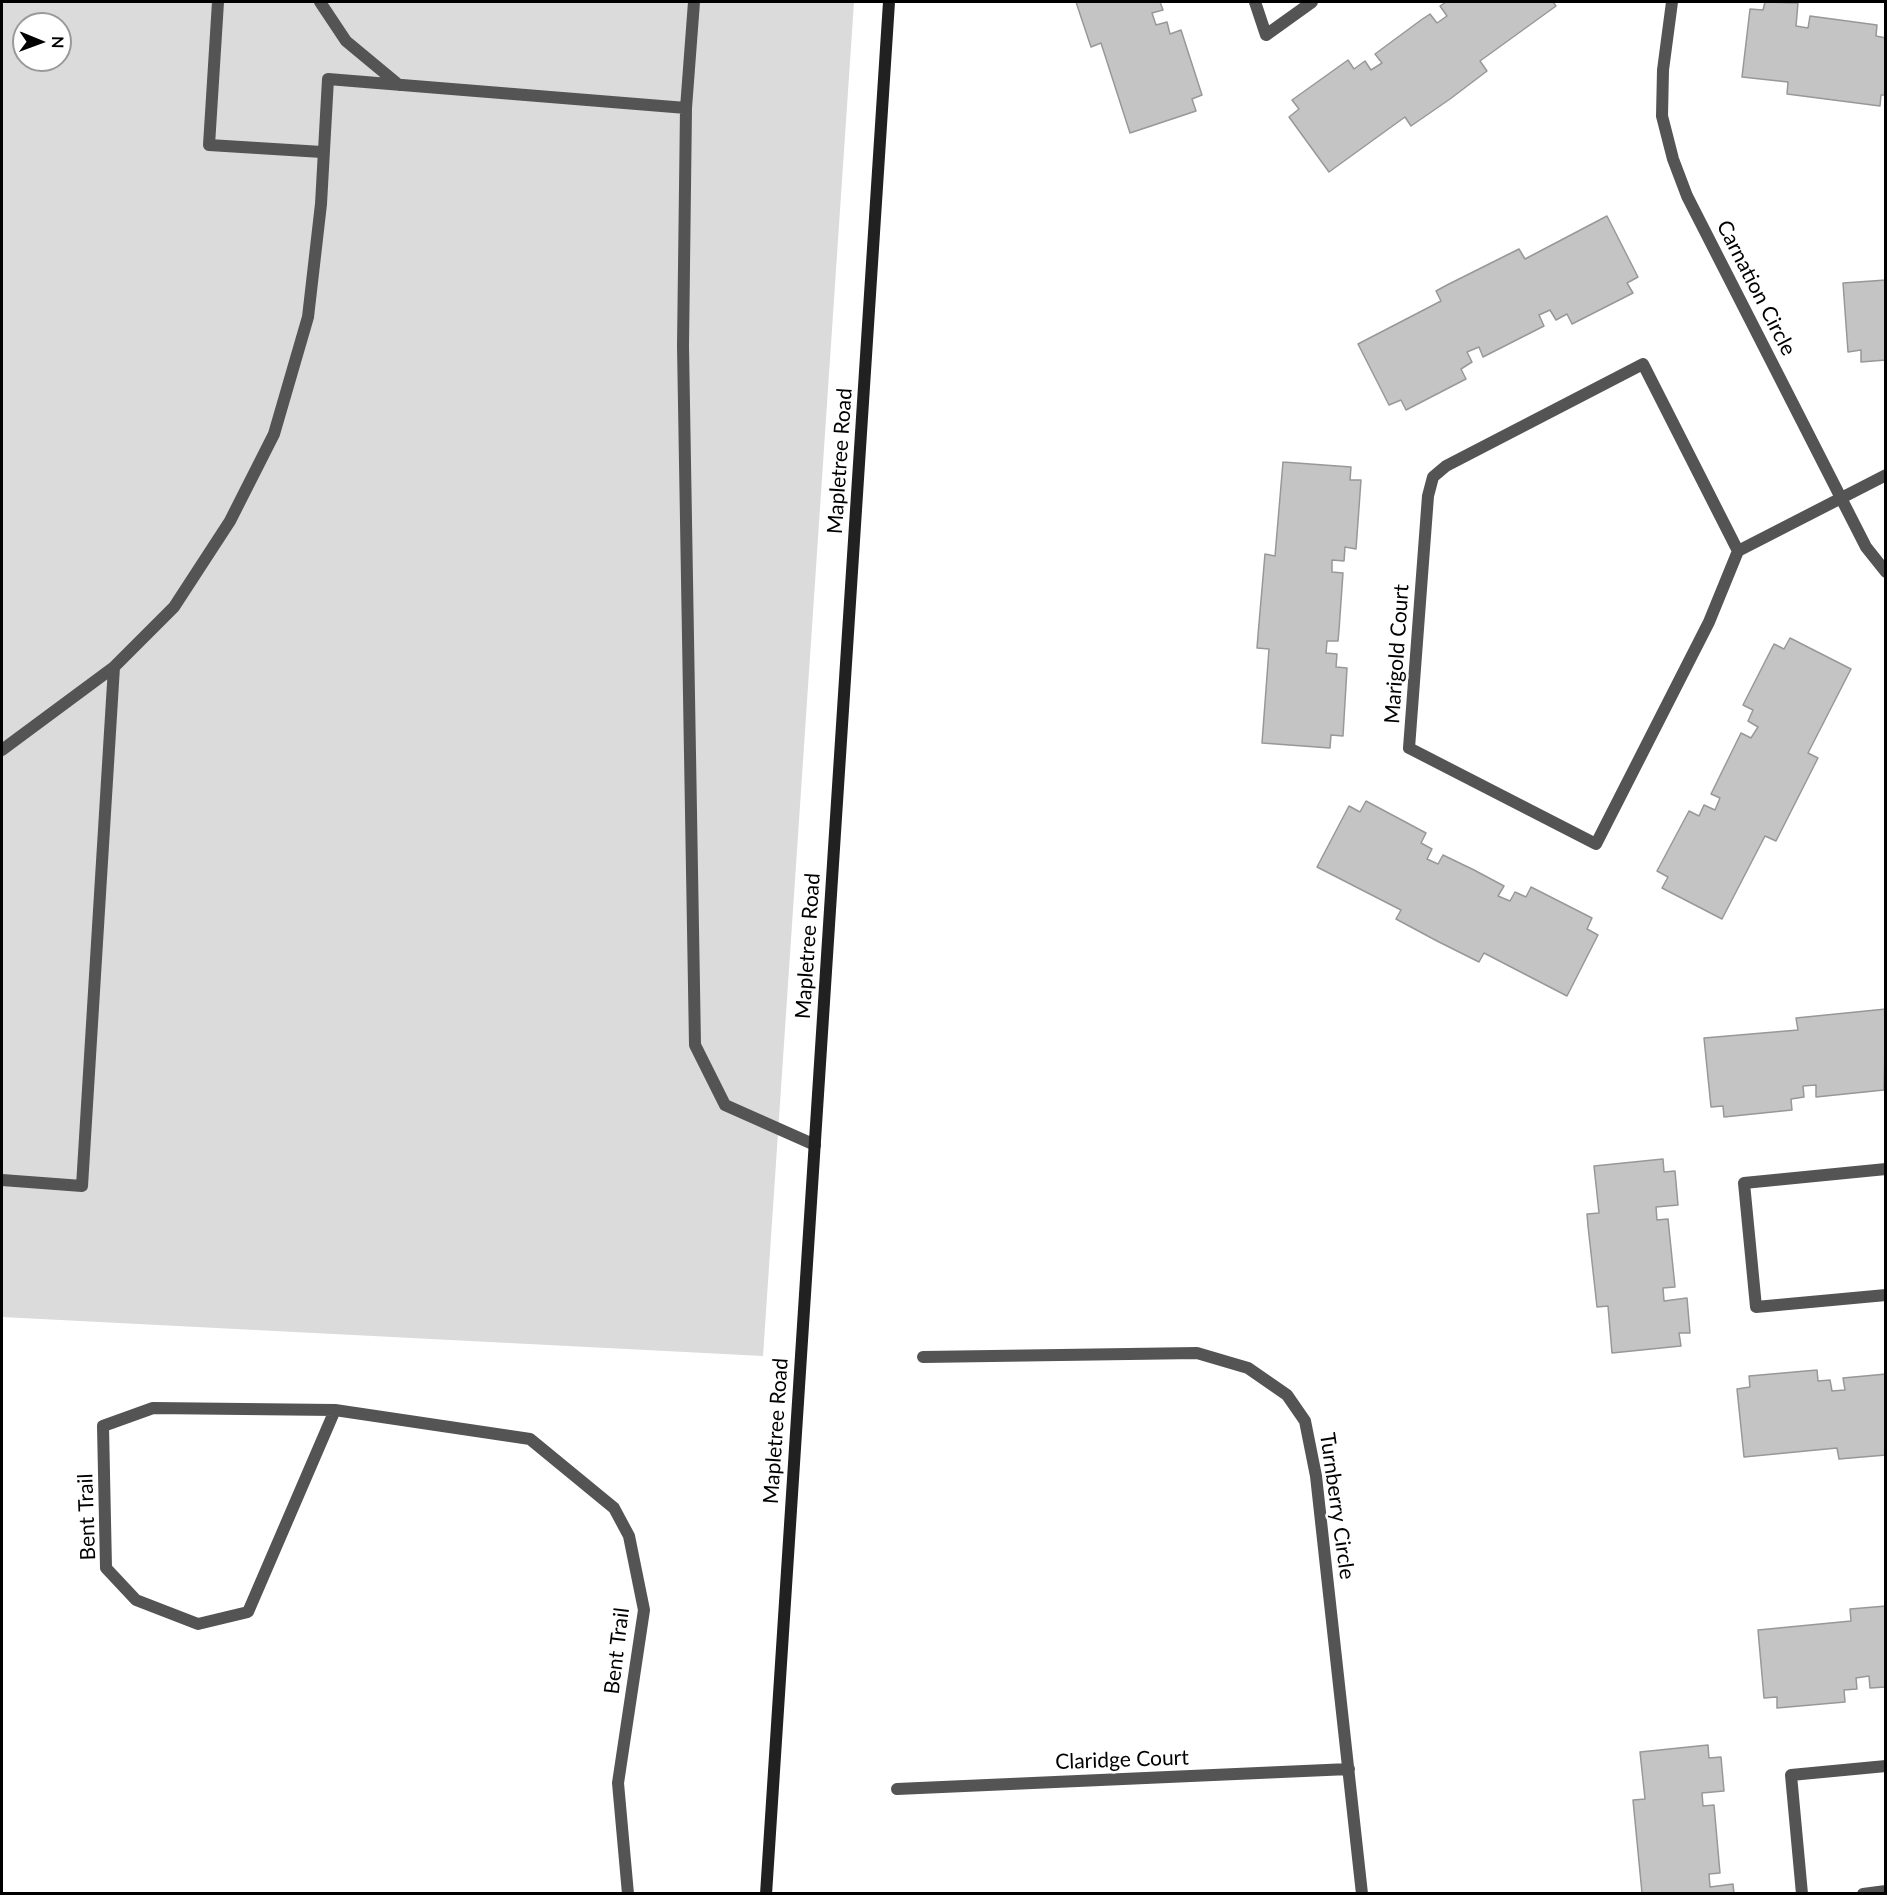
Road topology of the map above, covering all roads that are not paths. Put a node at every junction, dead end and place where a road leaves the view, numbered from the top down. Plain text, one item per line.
1 (218, 2) edge
2 (320, 2) edge
3 (694, 2) edge
4 (889, 2) edge
5 (1255, 2) edge
6 (1312, 2) edge
7 (1672, 2) edge
8 (399, 85) junction
9 (686, 108) junction
10 (322, 152) junction
11 (1886, 475) edge
12 (1841, 498) junction
13 (1738, 551) junction
14 (1886, 572) edge
15 (114, 667) junction
16 (2, 750) edge
17 (815, 1145) junction
18 (1886, 1169) edge
19 (2, 1180) edge
20 (1886, 1295) edge
21 (923, 1357) dead end
22 (334, 1410) junction
23 (1886, 1766) edge
24 (1349, 1769) junction
25 (897, 1789) dead end
26 (1886, 1891) edge
27 (628, 1893) edge
28 (766, 1893) edge
29 (1362, 1893) edge
30 (1802, 1893) edge
31 (1863, 1893) edge

1 - 10 street
2 - 8 street
3 - 9 street
4 - 17 street, Mapletree Road
5 - 6 street
7 - 12 street, Carnation Circle
8 - 9 street
8 - 10 street
9 - 17 street
10 - 15 street
11 - 12 street
12 - 13 street
12 - 14 street, Carnation Circle
13 - 13 street, Marigold Court
15 - 16 street
15 - 19 street
17 - 28 street, Mapletree Road
18 - 20 street
21 - 24 street, Turnberry Circle
22 - 22 street, Bent Trail
22 - 27 street, Bent Trail
23 - 30 street
24 - 25 street, Claridge Court
24 - 29 street, Turnberry Circle
26 - 31 street

